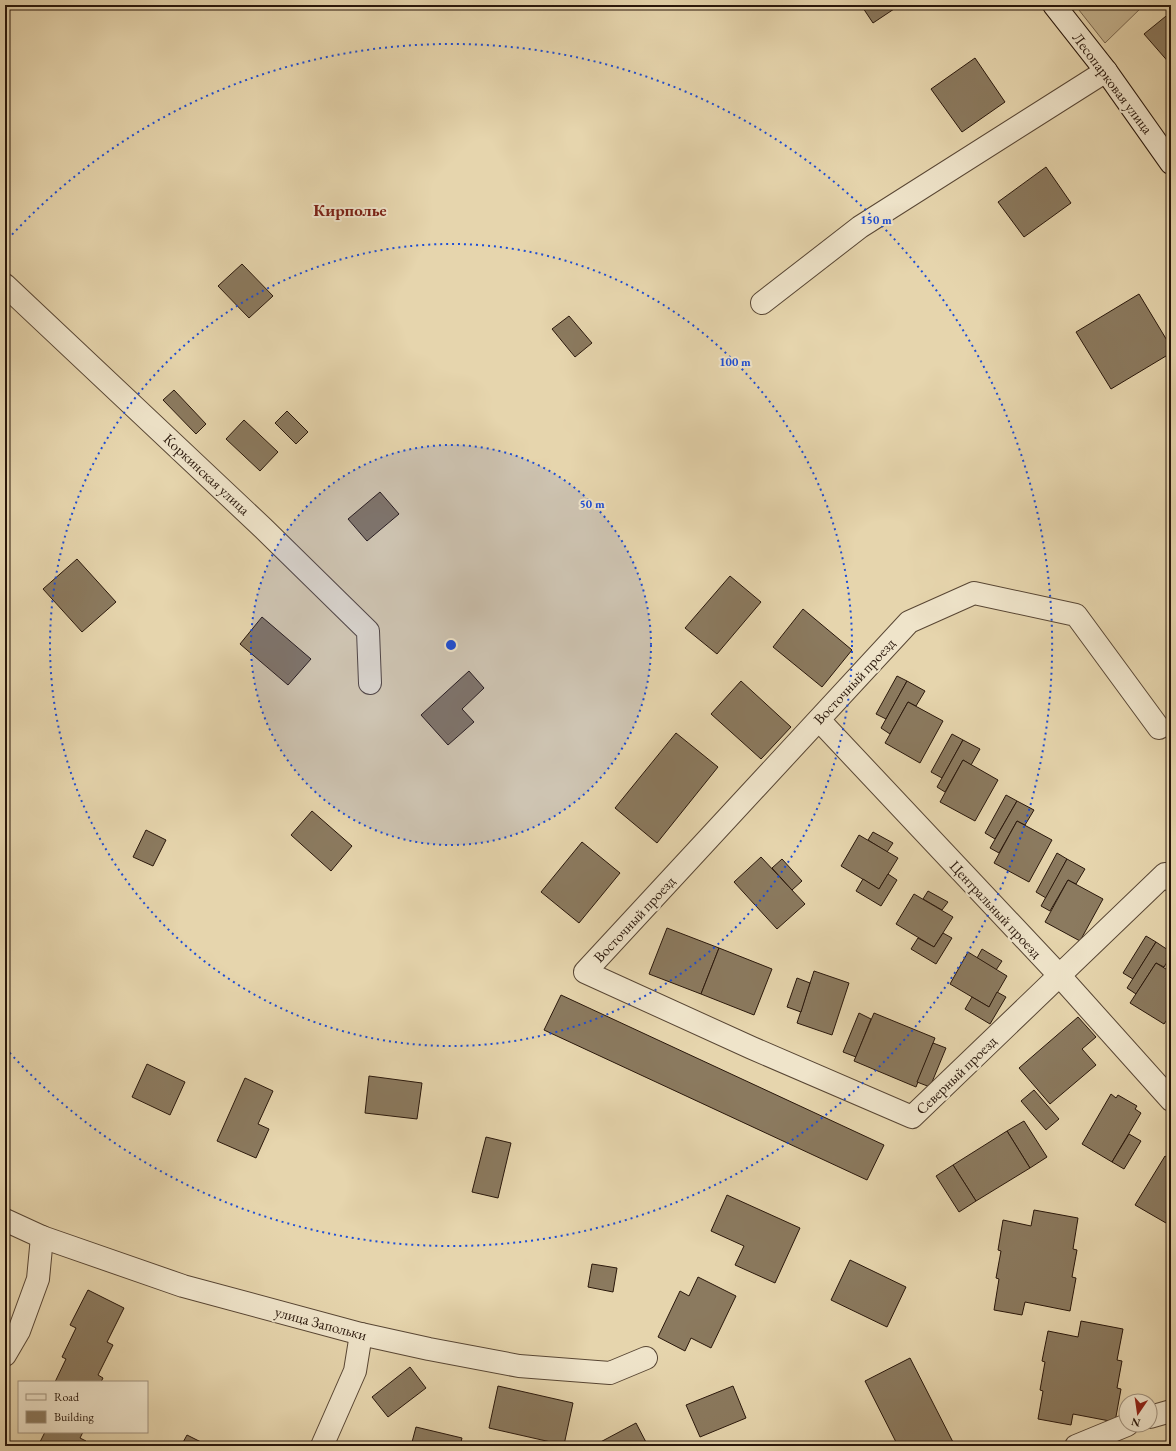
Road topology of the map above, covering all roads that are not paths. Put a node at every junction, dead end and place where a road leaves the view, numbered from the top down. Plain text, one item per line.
1 (1054, 5) edge
2 (1106, 71) junction
3 (1171, 162) edge
4 (5, 285) edge
5 (762, 302) dead end
6 (370, 683) dead end
7 (819, 720) junction
8 (1159, 728) dead end
9 (1171, 880) edge
10 (585, 972) joint
11 (1059, 975) junction
12 (1171, 1100) edge
13 (5, 1220) edge
14 (42, 1237) junction
15 (361, 1334) junction
16 (5, 1355) edge
17 (646, 1358) dead end
18 (1171, 1411) edge
19 (1158, 1415) edge
20 (1118, 1429) edge
21 (322, 1446) edge
22 (1076, 1446) edge

1 - 2 street, Лесопарковая улица
2 - 3 street, Лесопарковая улица
2 - 5 street
4 - 6 street, Коркинская улица
7 - 8 street, Восточный проезд
7 - 10 street, Восточный проезд
7 - 11 street, Центральный проезд
9 - 11 street, Северный проезд
10 - 11 street, Северный проезд
11 - 12 street, Центральный проезд
13 - 14 street, улица Запольки
14 - 15 street, улица Запольки
14 - 16 street
15 - 17 street, улица Запольки
15 - 21 street
18 - 19 street
20 - 22 street

